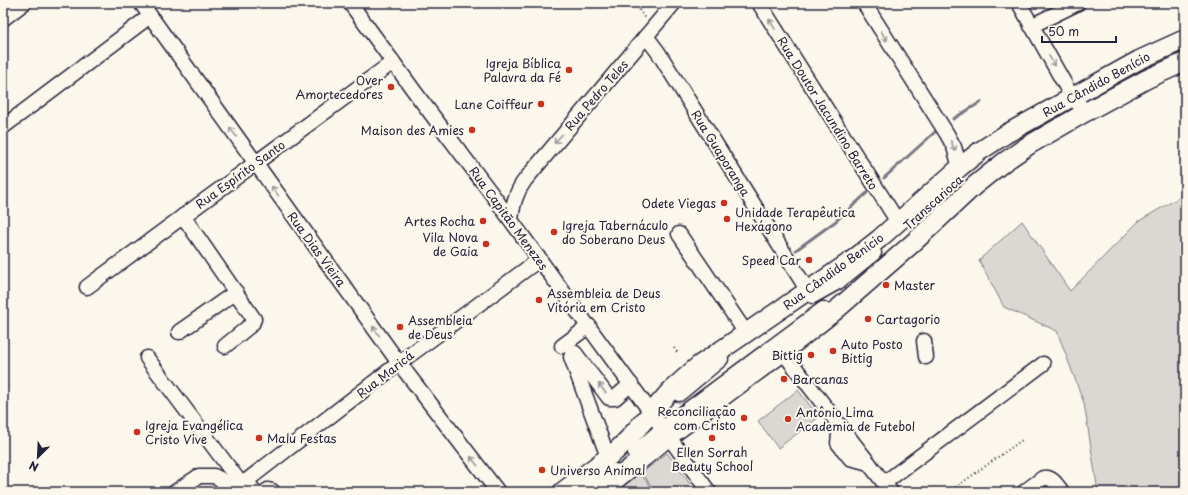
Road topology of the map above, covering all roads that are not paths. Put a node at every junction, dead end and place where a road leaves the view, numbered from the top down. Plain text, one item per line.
1 (24, 3) edge
2 (141, 3) edge
3 (350, 3) edge
4 (674, 3) edge
5 (759, 3) edge
6 (864, 3) edge
7 (1019, 3) edge
8 (1078, 3) edge
9 (150, 16) junction
10 (3, 19) edge
11 (1031, 26) junction
12 (649, 33) junction
13 (1185, 39) edge
14 (1185, 47) edge
15 (1185, 55) edge
16 (393, 62) junction
17 (1185, 62) edge
18 (1079, 105) junction
19 (3, 128) edge
20 (255, 164) junction
21 (960, 167) junction
22 (519, 187) junction
23 (494, 197) junction
24 (183, 216) junction
25 (511, 219) junction
26 (898, 222) junction
27 (679, 234) dead end
28 (540, 259) junction
29 (87, 287) dead end
30 (808, 291) junction
31 (236, 292) junction
32 (589, 326) junction
33 (179, 332) dead end
34 (746, 333) junction
35 (924, 341) dead end
36 (225, 346) dead end
37 (562, 346) dead end
38 (783, 352) junction
39 (926, 357) dead end
40 (147, 358) dead end
41 (399, 363) junction
42 (1044, 364) dead end
43 (631, 384) junction
44 (660, 424) junction
45 (608, 457) junction
46 (888, 487) edge
47 (241, 488) edge
48 (175, 492) edge
49 (265, 492) edge
50 (273, 492) edge
51 (498, 492) edge
52 (562, 492) edge
53 (571, 492) edge
54 (584, 492) edge
55 (600, 492) edge
56 (709, 492) edge
57 (1024, 492) edge
58 (1062, 492) edge

1 - 10 street
2 - 9 street, Rua Dias Vieira
3 - 16 street, Rua Capitão Menezes
4 - 12 street, Rua Pedro Teles
26 -> 5 street, Rua Doutor Jacundino Barreto
6 -> 21 street
7 - 11 street
8 - 11 street
9 - 19 street
20 -> 9 street, Rua Dias Vieira
11 -> 18 street
12 -> 22 street, Rua Pedro Teles
12 - 30 street, Rua Guaporanga
13 - 18 main road, Rua Cândido Benício
14 - 18 street, Transcarioca
15 - 18 street, Transcarioca
16 - 20 street, Rua Espírito Santo
16 - 23 street, Rua Capitão Menezes
17 - 18 main road, Rua Cândido Benício
18 - 21 main road, Rua Cândido Benício
18 - 38 main road, Rua Cândido Benício
18 - 44 street, Transcarioca
18 - 44 street, Transcarioca
20 - 24 street, Rua Espírito Santo
41 -> 20 street, Rua Dias Vieira
21 - 26 main road, Rua Cândido Benício
22 - 23 street, Rua Pedro Teles
22 - 25 street, Rua Pedro Teles
23 - 25 street, Rua Capitão Menezes
24 - 29 street, Rua Espírito Santo
24 - 31 street
25 - 28 street, Rua Capitão Menezes
26 - 30 main road, Rua Cândido Benício
27 - 34 street
28 - 32 street, Rua Capitão Menezes
28 - 41 street, Rua Maricá
30 - 34 main road, Rua Cândido Benício
31 - 33 street
31 - 36 street
32 - 37 street
32 - 43 street, Rua Capitão Menezes
34 - 44 main road, Rua Cândido Benício
35 - 39 street
38 - 44 main road, Rua Cândido Benício
38 - 46 street
40 - 47 street
41 - 47 street, Rua Maricá
51 -> 41 street, Rua Dias Vieira
42 - 46 street
43 - 44 street, Rua Capitão Menezes
43 -> 45 street
44 - 45 main road, Rua Cândido Benício
44 - 53 street, Transcarioca
44 - 54 street, Transcarioca
44 - 55 main road, Rua Cândido Benício
44 - 56 street, Rua Capitão Menezes
45 - 52 main road, Rua Cândido Benício
47 - 48 street
49 - 50 street
57 - 58 street

